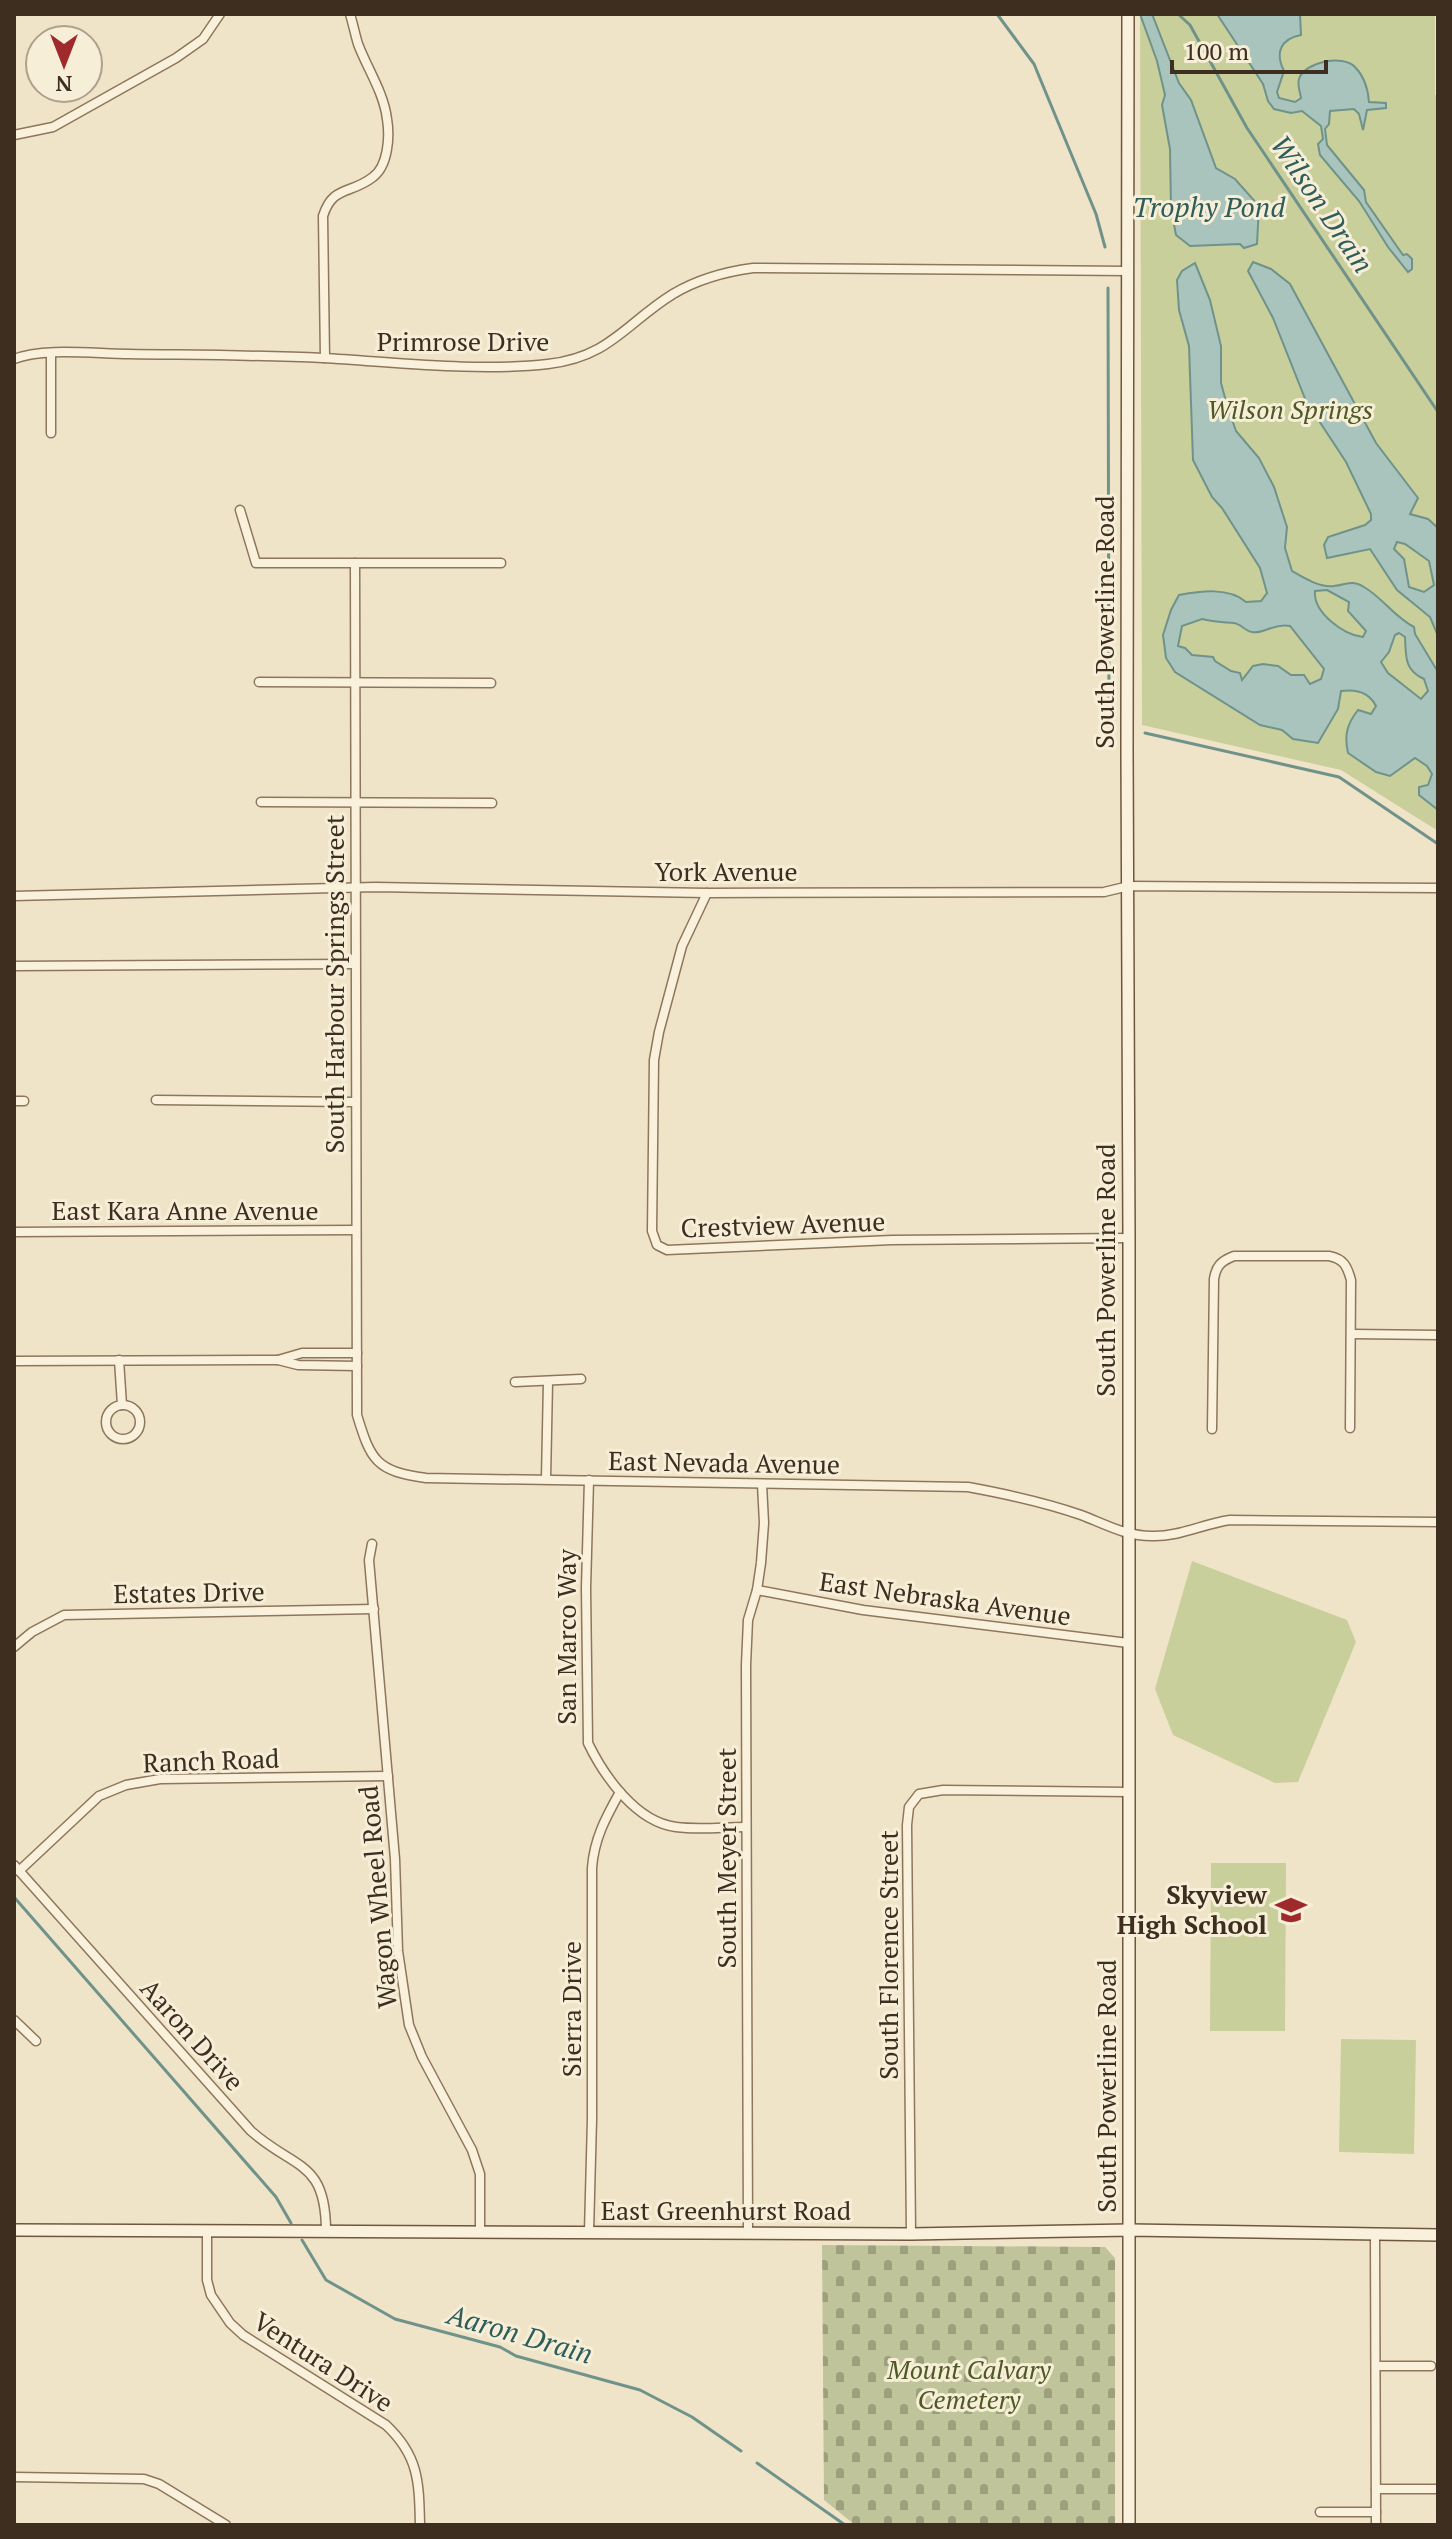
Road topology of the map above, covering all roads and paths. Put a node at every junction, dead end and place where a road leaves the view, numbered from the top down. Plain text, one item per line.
1 (220, 14) edge
2 (350, 14) edge
3 (1128, 14) edge
4 (14, 135) edge
5 (1128, 271) junction
6 (51, 354) junction
7 (325, 358) junction
8 (14, 359) edge
9 (51, 433) dead end
10 (240, 510) dead end
11 (355, 563) junction
12 (501, 563) dead end
13 (259, 682) dead end
14 (355, 683) junction
15 (491, 683) dead end
16 (261, 802) dead end
17 (355, 802) junction
18 (492, 803) dead end
19 (1129, 886) junction
20 (355, 887) junction
21 (1438, 888) edge
22 (707, 893) junction
23 (14, 896) edge
24 (355, 964) junction
25 (14, 966) edge
26 (156, 1100) dead end
27 (355, 1102) junction
28 (356, 1230) junction
29 (14, 1232) edge
30 (1129, 1238) junction
31 (1352, 1334) junction
32 (1438, 1335) edge
33 (357, 1353) junction
34 (119, 1360) junction
35 (278, 1360) junction
36 (14, 1361) edge
37 (357, 1366) junction
38 (581, 1379) dead end
39 (515, 1382) dead end
40 (548, 1382) junction
41 (122, 1405) junction
42 (357, 1405) joint
43 (1350, 1428) dead end
44 (1212, 1429) dead end
45 (546, 1479) junction
46 (589, 1480) junction
47 (762, 1484) junction
48 (1438, 1522) edge
49 (1128, 1535) junction
50 (372, 1544) dead end
51 (757, 1590) junction
52 (374, 1609) junction
53 (1128, 1643) junction
54 (14, 1647) edge
55 (388, 1776) junction
56 (620, 1792) junction
57 (1129, 1792) junction
58 (746, 1827) junction
59 (16, 1868) edge
60 (14, 2020) edge
61 (36, 2041) dead end
62 (14, 2230) edge
63 (1130, 2230) junction
64 (207, 2231) junction
65 (326, 2232) junction
66 (480, 2232) junction
67 (589, 2232) junction
68 (748, 2233) junction
69 (911, 2234) junction
70 (1375, 2234) junction
71 (1438, 2235) edge
72 (1376, 2366) junction
73 (1431, 2366) dead end
74 (14, 2477) edge
75 (1376, 2489) junction
76 (1438, 2489) edge
77 (1320, 2512) dead end
78 (1376, 2512) junction
79 (226, 2525) edge
80 (420, 2525) edge
81 (1129, 2525) edge
82 (1376, 2525) edge

1 - 4 street
2 - 7 street
3 - 5 street, South Powerline Road
5 - 7 street, Primrose Drive
5 - 19 street, South Powerline Road
6 - 7 street, Primrose Drive
6 - 8 street, Primrose Drive
6 - 9 street
10 - 11 street
11 - 12 street
11 - 14 street, South Harbour Springs Street
13 - 14 street
14 - 15 street
14 - 17 street, South Harbour Springs Street
16 - 17 street
17 - 18 street
17 - 20 street, South Harbour Springs Street
19 - 21 street, York Avenue
19 - 22 street, York Avenue
19 - 30 street, South Powerline Road
20 - 22 street, York Avenue
20 - 23 street, York Avenue
20 - 24 street, South Harbour Springs Street
22 - 30 street, Crestview Avenue
24 - 25 street
24 - 27 street, South Harbour Springs Street
26 - 27 street
27 - 28 street, South Harbour Springs Street
28 - 29 street, East Kara Anne Avenue
28 - 33 street, South Harbour Springs Street
30 - 49 street, South Powerline Road
31 - 32 street
31 - 43 street
31 - 44 street
33 - 35 street
33 - 37 street, South Harbour Springs Street
34 - 35 street
34 - 36 street
34 - 41 street
35 - 37 street
37 - 42 street, South Harbour Springs Street
38 - 40 street
39 - 40 street
40 - 45 street
41 - 41 street
42 - 45 street, East Nevada Avenue
45 - 46 street, East Nevada Avenue
46 - 47 street, East Nevada Avenue
46 - 56 street, San Marco Way
47 - 49 street, East Nevada Avenue
47 - 51 street, South Meyer Street
48 - 49 street
49 - 53 street, South Powerline Road
50 - 52 street, Wagon Wheel Road
51 - 53 street, East Nebraska Avenue
51 - 58 street, South Meyer Street
52 - 54 street, Estates Drive
52 - 55 street, Wagon Wheel Road
53 - 57 street, South Powerline Road
55 - 59 street, Ranch Road
55 - 66 street, Wagon Wheel Road
56 - 58 street, San Marco Way
56 - 67 street, Sierra Drive
57 - 63 street, South Powerline Road
57 - 69 street, South Florence Street
58 - 68 street, South Meyer Street
59 - 65 street, Aaron Drive
60 - 61 street
62 - 64 street, East Greenhurst Road
63 - 69 street, East Greenhurst Road
63 - 70 street, East Greenhurst Road
63 - 81 street, South Powerline Road
64 - 65 street, East Greenhurst Road
64 - 80 street, Ventura Drive
65 - 66 street, East Greenhurst Road
66 - 67 street, East Greenhurst Road
67 - 68 street, East Greenhurst Road
68 - 69 street, East Greenhurst Road
70 - 71 street, East Greenhurst Road
70 - 72 street
72 - 73 street
72 - 75 street
74 - 79 street
75 - 76 street
75 - 78 street
77 - 78 street
78 - 82 street

